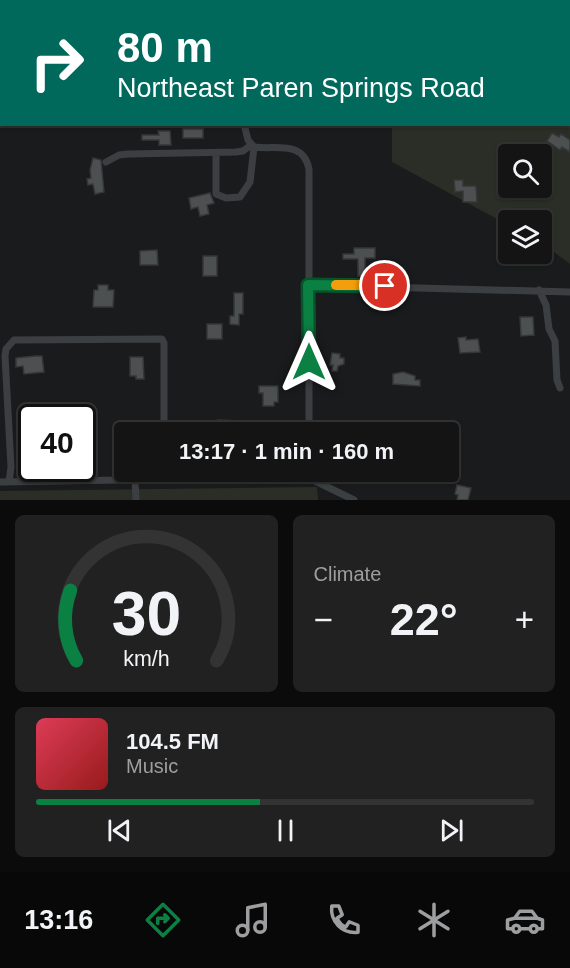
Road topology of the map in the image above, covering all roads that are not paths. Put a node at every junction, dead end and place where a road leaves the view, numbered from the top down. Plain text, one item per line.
1 (244, 126) edge
2 (253, 146) junction
3 (216, 153) junction
4 (106, 162) dead end
5 (308, 285) junction
6 (539, 290) junction
7 (570, 292) edge
8 (560, 388) dead end
9 (164, 422) edge
10 (309, 422) edge
11 (114, 480) edge
12 (0, 482) edge
13 (9, 482) junction
14 (135, 482) edge
15 (323, 482) edge
16 (136, 500) edge
17 (354, 500) edge

1 - 2 street
2 - 3 street
2 - 3 street
2 - 5 street
3 - 4 street
5 - 6 street
5 - 10 street
6 - 7 street
6 - 8 street
9 - 13 street
11 - 13 street
12 - 13 street
14 - 16 street
15 - 17 street

